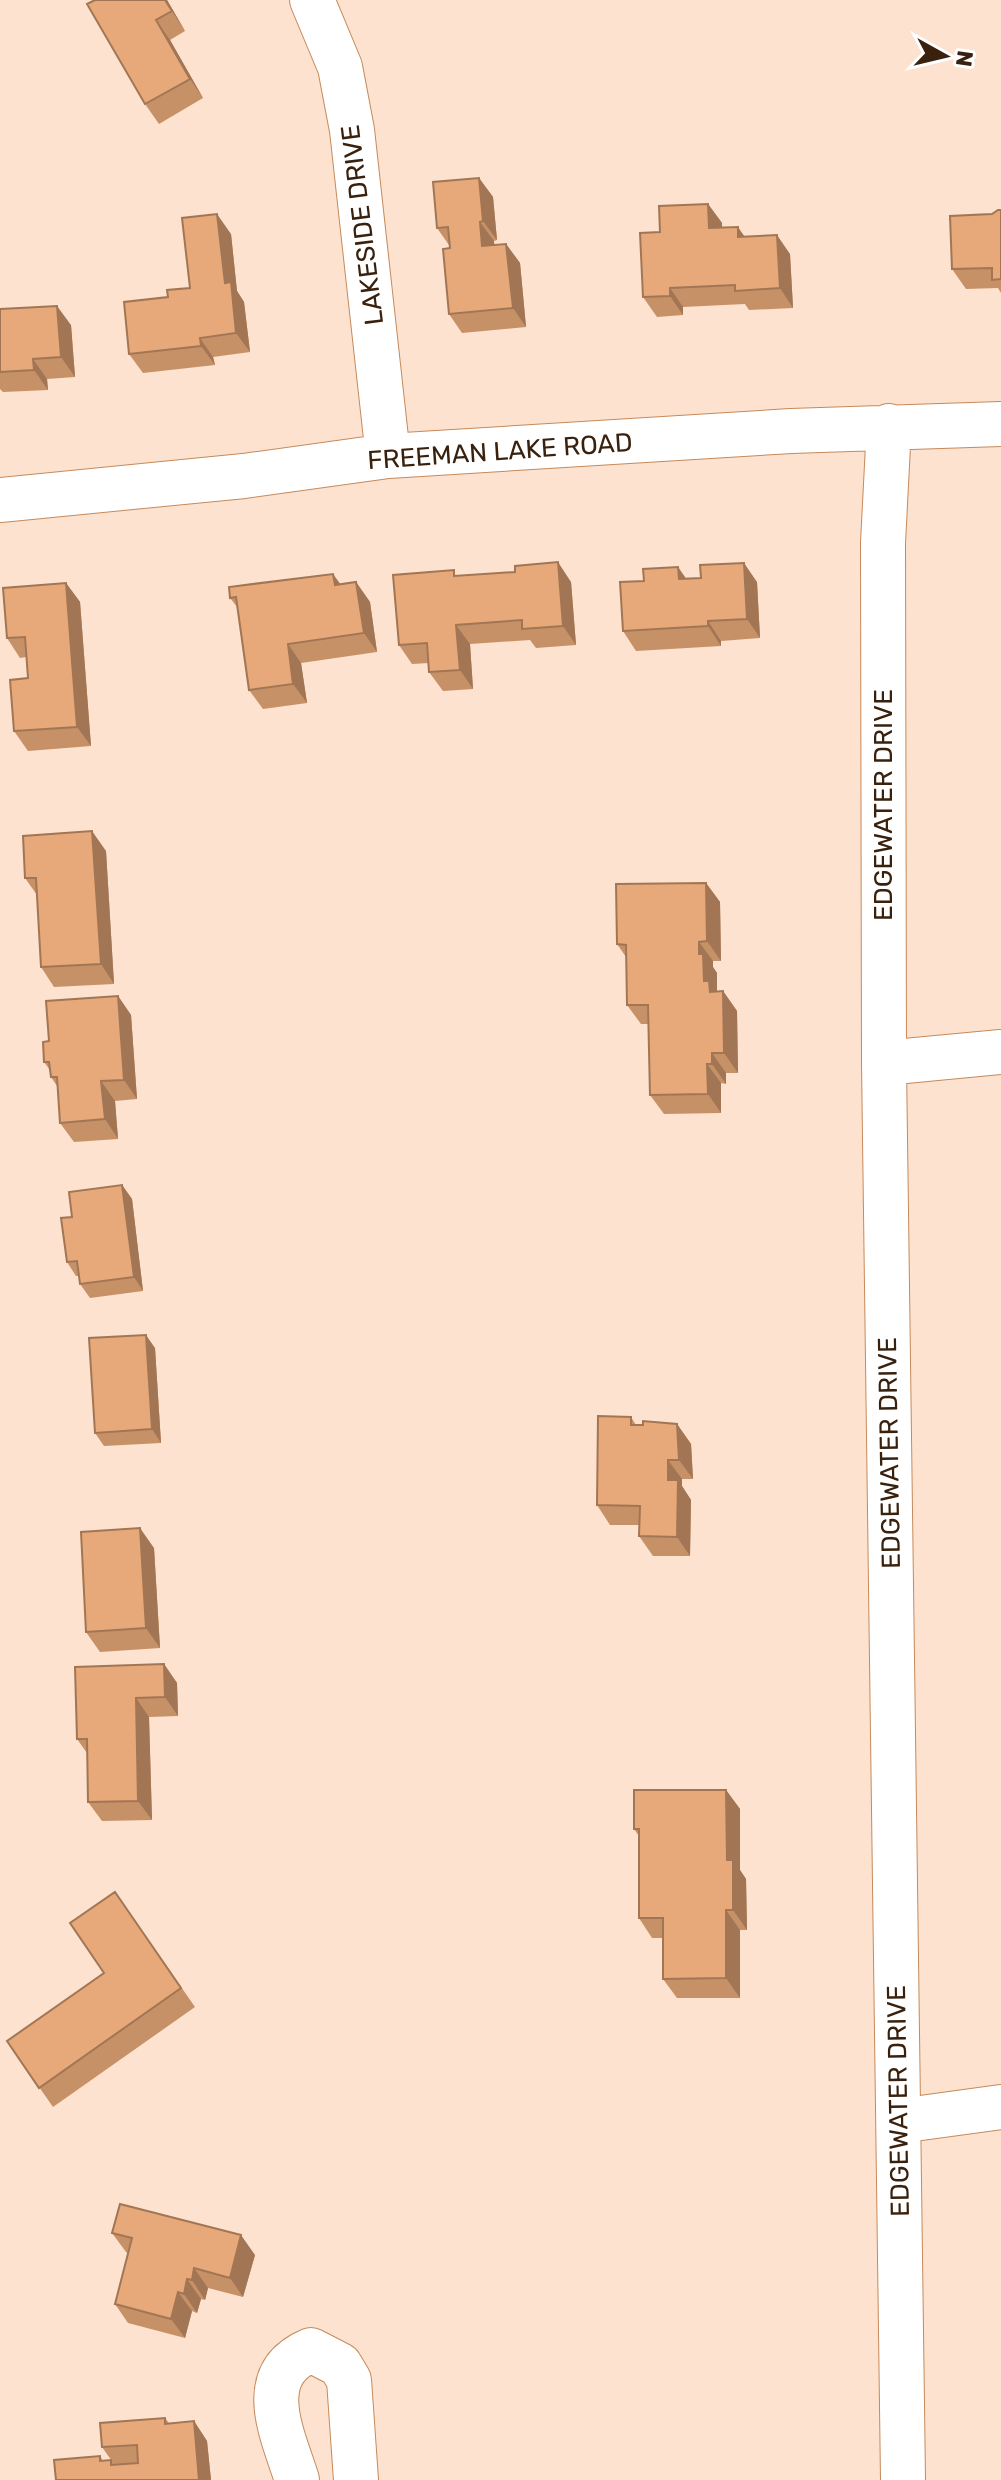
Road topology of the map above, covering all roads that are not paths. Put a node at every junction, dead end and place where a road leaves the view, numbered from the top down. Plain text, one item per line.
1 (312, 0) edge
2 (1001, 424) edge
3 (889, 426) junction
4 (388, 456) junction
5 (0, 500) edge
6 (1001, 1052) edge
7 (884, 1063) junction
8 (1001, 2107) edge
9 (899, 2121) junction
10 (297, 2480) edge
11 (356, 2480) edge
12 (903, 2480) edge

1 - 4 street, LAKESIDE DRIVE
2 - 3 street, FREEMAN LAKE ROAD
3 - 4 street, FREEMAN LAKE ROAD
3 - 7 street, EDGEWATER DRIVE
4 - 5 street, FREEMAN LAKE ROAD
6 - 7 street
7 - 9 street, EDGEWATER DRIVE
8 - 9 street
9 - 12 street, EDGEWATER DRIVE
10 - 11 street

